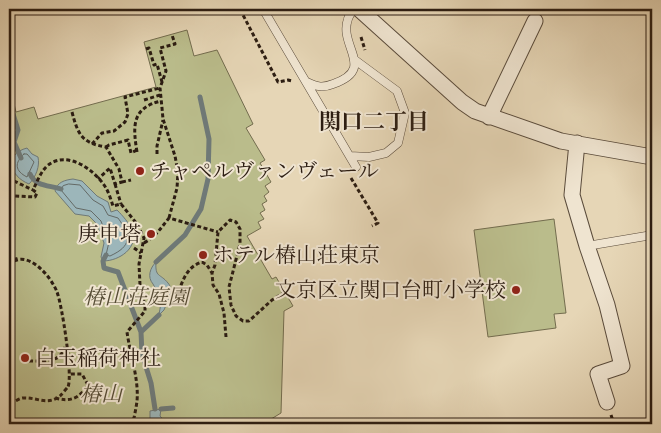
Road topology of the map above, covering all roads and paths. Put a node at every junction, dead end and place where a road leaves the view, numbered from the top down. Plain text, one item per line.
1 (242, 9) edge
2 (263, 9) edge
3 (354, 9) edge
4 (359, 9) edge
5 (534, 21) dead end
6 (172, 35) dead end
7 (146, 49) dead end
8 (355, 60) junction
9 (162, 82) junction
10 (295, 82) dead end
11 (307, 82) junction
12 (160, 88) junction
13 (160, 94) junction
14 (144, 100) dead end
15 (161, 101) junction
16 (72, 112) dead end
17 (489, 117) junction
18 (163, 119) junction
19 (577, 143) junction
20 (91, 145) junction
21 (106, 147) junction
22 (157, 154) dead end
23 (350, 156) junction
24 (652, 157) edge
25 (356, 167) dead end
26 (348, 172) dead end
27 (98, 179) junction
28 (131, 180) dead end
29 (14, 181) dead end
30 (122, 182) junction
31 (115, 184) junction
32 (34, 189) junction
33 (9, 198) edge
34 (120, 204) junction
35 (170, 218) junction
36 (372, 226) dead end
37 (218, 232) junction
38 (652, 235) edge
39 (144, 243) junction
40 (587, 246) junction
41 (134, 248) dead end
42 (141, 254) junction
43 (9, 256) edge
44 (18, 260) junction
45 (9, 265) edge
46 (212, 273) junction
47 (285, 292) dead end
48 (145, 306) junction
49 (226, 337) dead end
50 (66, 344) junction
51 (29, 361) dead end
52 (69, 374) junction
53 (55, 398) junction
54 (11, 402) edge
55 (607, 402) dead end
56 (134, 418) junction
57 (16, 424) edge
58 (128, 424) edge
59 (133, 424) edge

1 - 10 path
2 - 11 lane
3 - 8 lane
4 - 17 street
5 - 17 street
6 - 9 path
7 - 9 path
8 - 11 lane
8 - 23 lane
9 - 12 path
11 - 23 lane
12 - 13 path
12 - 20 path
13 - 14 path
13 - 15 path
15 - 18 path
15 - 21 path
16 - 20 path
17 - 19 street
18 - 22 path
18 - 35 path
19 - 24 street
19 - 40 street
20 - 21 path
21 - 30 path
23 - 25 lane
26 - 36 path
27 - 31 path
27 - 32 path
27 - 34 path
28 - 30 path
29 - 32 path
30 - 31 path
31 - 34 path
32 - 33 path
34 - 39 path
35 - 37 path
35 - 39 path
37 - 46 path
37 - 47 path
38 - 40 lane
39 - 42 path
40 - 55 street
41 - 42 path
42 - 48 path
43 - 44 path
44 - 45 path
44 - 50 path
46 - 48 path
46 - 49 path
48 - 56 path
50 - 51 path
50 - 52 path
52 - 53 path
52 - 53 path
53 - 54 path
54 - 57 path
56 - 58 path
56 - 59 path

